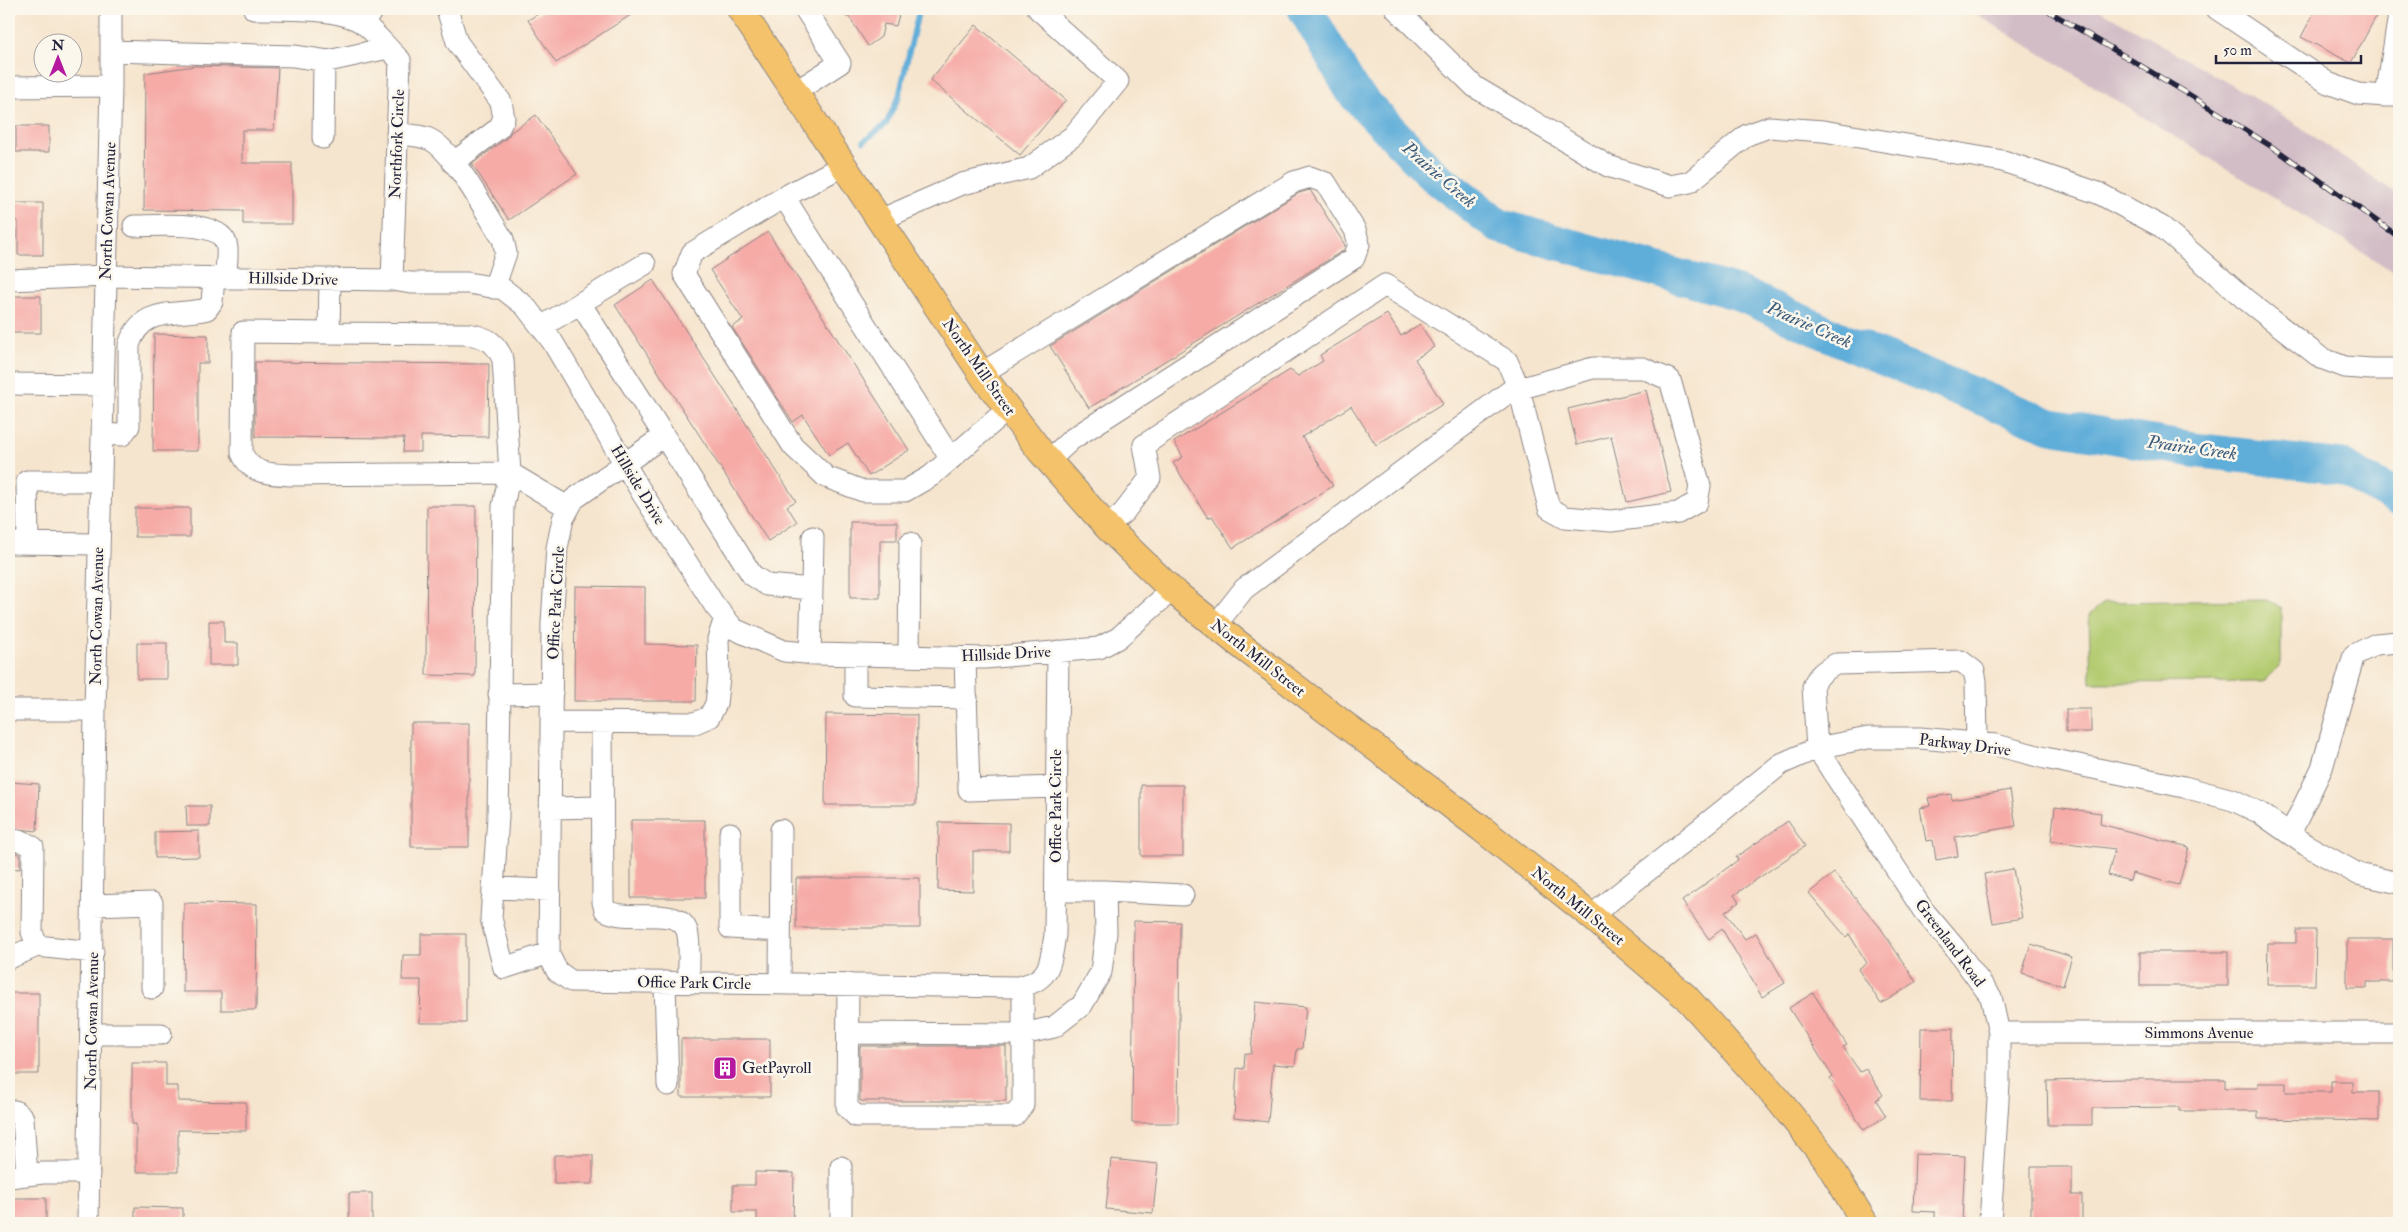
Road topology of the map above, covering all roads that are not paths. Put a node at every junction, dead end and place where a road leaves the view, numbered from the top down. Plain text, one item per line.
1 (112, 9) edge
2 (254, 9) edge
3 (447, 9) edge
4 (805, 9) edge
5 (1038, 9) edge
6 (1396, 9) edge
7 (2217, 9) edge
8 (745, 10) edge
9 (2399, 15) edge
10 (368, 16) edge
11 (388, 48) junction
12 (112, 51) junction
13 (324, 61) junction
14 (112, 86) junction
15 (9, 87) edge
16 (796, 92) junction
17 (2392, 96) edge
18 (397, 134) junction
19 (323, 138) dead end
20 (453, 163) junction
21 (844, 165) junction
22 (784, 197) junction
23 (880, 220) junction
24 (134, 226) dead end
25 (645, 264) dead end
26 (106, 276) junction
27 (220, 278) junction
28 (330, 279) junction
29 (9, 280) edge
30 (392, 280) junction
31 (494, 288) junction
32 (580, 303) junction
33 (541, 326) junction
34 (329, 333) junction
35 (2399, 369) edge
36 (982, 373) junction
37 (9, 384) edge
38 (103, 385) junction
39 (1519, 389) junction
40 (1008, 409) junction
41 (102, 434) junction
42 (664, 436) junction
43 (951, 459) junction
44 (1048, 461) junction
45 (626, 464) junction
46 (510, 473) junction
47 (101, 481) junction
48 (569, 508) junction
49 (1107, 527) junction
50 (813, 537) dead end
51 (18, 543) edge
52 (910, 543) dead end
53 (99, 544) junction
54 (812, 589) junction
55 (1172, 590) junction
56 (725, 618) junction
57 (1215, 626) junction
58 (2399, 642) edge
59 (1058, 651) junction
60 (810, 654) junction
61 (855, 655) junction
62 (909, 656) junction
63 (966, 658) junction
64 (552, 693) junction
65 (499, 694) junction
66 (967, 698) junction
67 (9, 710) edge
68 (95, 710) junction
69 (551, 722) junction
70 (602, 722) junction
71 (1978, 743) junction
72 (1817, 748) junction
73 (1057, 787) junction
74 (602, 807) junction
75 (550, 808) junction
76 (781, 830) dead end
77 (730, 833) dead end
78 (2290, 834) junction
79 (9, 840) edge
80 (2399, 883) edge
81 (493, 888) junction
82 (550, 890) junction
83 (1056, 891) junction
84 (1105, 891) junction
85 (1183, 895) dead end
86 (94, 905) junction
87 (1591, 916) junction
88 (779, 932) junction
89 (38, 946) junction
90 (93, 952) junction
91 (549, 953) junction
92 (9, 958) edge
93 (665, 982) junction
94 (689, 982) junction
95 (780, 984) junction
96 (848, 984) junction
97 (1023, 986) junction
98 (152, 988) dead end
99 (1999, 1032) junction
100 (2399, 1032) edge
101 (848, 1033) junction
102 (91, 1034) junction
103 (161, 1034) dead end
104 (1023, 1034) junction
105 (668, 1085) dead end
106 (9, 1111) edge
107 (841, 1167) dead end
108 (89, 1173) junction
109 (18, 1176) edge
110 (88, 1223) edge
111 (841, 1223) edge
112 (1865, 1223) edge
113 (1990, 1223) edge

1 - 12 street, North Cowan Avenue
2 - 10 street
3 - 20 street
4 - 16 street
5 - 23 street
6 - 35 street
7 - 17 street
8 - 16 main road, North Mill Street
9 - 17 street
10 - 11 street, Northfork Circle
11 - 13 street
11 - 18 street, Northfork Circle
12 - 13 street
12 - 14 street, North Cowan Avenue
13 - 19 street
14 - 15 street
14 - 26 street, North Cowan Avenue
16 - 21 main road, North Mill Street
18 - 20 street
18 - 30 street, Northfork Circle
20 - 31 street
21 - 22 street
21 - 23 main road, North Mill Street
22 - 43 street
22 - 43 street
23 - 36 main road, North Mill Street
24 - 27 street
25 - 32 street
26 - 27 street, Hillside Drive
26 - 29 street, Hillside Drive
26 - 38 street, North Cowan Avenue
27 - 28 street, Hillside Drive
27 - 41 street
28 - 30 street, Hillside Drive
28 - 34 street
30 - 31 street, Hillside Drive
31 - 33 street, Hillside Drive
32 - 33 street
32 - 42 street
33 - 45 street, Hillside Drive
34 - 46 street
34 - 46 street
36 - 40 main road, North Mill Street
36 - 44 street
37 - 38 street
38 - 41 street, North Cowan Avenue
39 - 39 street
39 - 49 street
39 - 57 street
40 - 43 street
40 - 44 main road, North Mill Street
41 - 47 street, North Cowan Avenue
42 - 45 street, Office Park Circle
42 - 54 street
44 - 49 main road, North Mill Street
45 - 48 street, Office Park Circle
45 - 56 street, Hillside Drive
46 - 48 street
46 - 65 street
47 - 51 street
47 - 53 street, North Cowan Avenue
48 - 64 street, Office Park Circle
49 - 55 main road, North Mill Street
50 - 54 street
51 - 53 street
52 - 62 street
53 - 68 street, North Cowan Avenue
54 - 60 street
55 - 57 main road, North Mill Street
55 - 59 street, Hillside Drive
56 - 60 street, Hillside Drive
56 - 70 street
57 - 87 main road, North Mill Street
58 - 78 street
59 - 63 street, Hillside Drive
59 - 73 street, Office Park Circle
60 - 61 street, Hillside Drive
61 - 62 street, Hillside Drive
61 - 66 street
62 - 63 street, Hillside Drive
63 - 66 street
64 - 65 street
64 - 69 street, Office Park Circle
65 - 81 street
66 - 73 street
67 - 68 street
68 - 86 street, North Cowan Avenue
69 - 70 street
69 - 75 street, Office Park Circle
70 - 74 street
71 - 72 street, Parkway Drive
71 - 72 street
71 - 78 street, Parkway Drive
72 - 87 street, Parkway Drive
72 - 99 street, Greenland Road
73 - 83 street, Office Park Circle
74 - 75 street
74 - 94 street
75 - 82 street, Office Park Circle
76 - 88 street
77 - 88 street
78 - 80 street, Parkway Drive
79 - 89 street
81 - 82 street
81 - 91 street
82 - 91 street, Office Park Circle
83 - 84 street
83 - 97 street, Office Park Circle
84 - 85 street
84 - 104 street
86 - 90 street, North Cowan Avenue
86 - 98 street
87 - 112 main road, North Mill Street
88 - 95 street
89 - 90 street
89 - 92 street
90 - 102 street, North Cowan Avenue
91 - 93 street, Office Park Circle
93 - 94 street, Office Park Circle
93 - 105 street
94 - 95 street, Office Park Circle
95 - 96 street, Office Park Circle
96 - 97 street, Office Park Circle
96 - 101 street
97 - 104 street
99 - 100 street, Simmons Avenue
99 - 113 street, Greenland Road
101 - 104 street
101 - 104 street
102 - 103 street
102 - 108 street, North Cowan Avenue
106 - 109 street
107 - 111 street
108 - 109 street
108 - 110 street, North Cowan Avenue

